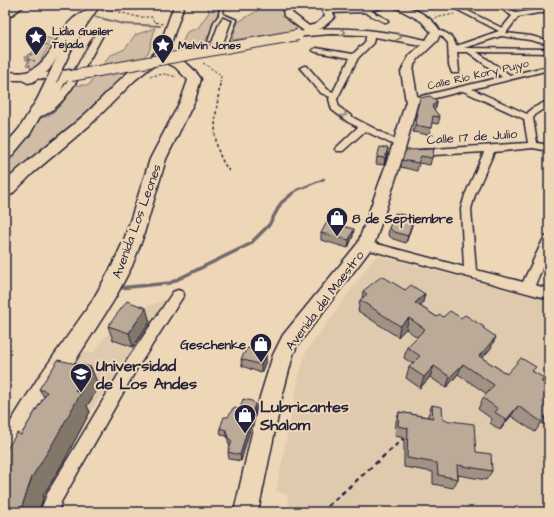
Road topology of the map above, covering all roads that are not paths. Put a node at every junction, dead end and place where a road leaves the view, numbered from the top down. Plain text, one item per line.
1 (20, 5) edge
2 (179, 5) edge
3 (187, 5) edge
4 (222, 5) edge
5 (234, 5) edge
6 (248, 5) edge
7 (287, 5) edge
8 (387, 5) edge
9 (396, 5) edge
10 (451, 5) edge
11 (500, 5) edge
12 (327, 8) edge
13 (94, 10) edge
14 (365, 10) junction
15 (549, 11) edge
16 (5, 15) edge
17 (221, 15) junction
18 (516, 15) junction
19 (386, 21) dead end
20 (80, 26) junction
21 (307, 31) junction
22 (436, 32) junction
23 (503, 32) junction
24 (371, 33) junction
25 (99, 35) dead end
26 (209, 41) dead end
27 (227, 42) dead end
28 (427, 43) junction
29 (549, 44) edge
30 (454, 49) junction
31 (316, 50) dead end
32 (549, 51) edge
33 (471, 52) junction
34 (354, 57) junction
35 (164, 68) junction
36 (304, 68) dead end
37 (549, 68) edge
38 (456, 71) dead end
39 (67, 73) junction
40 (5, 76) edge
41 (26, 77) junction
42 (508, 77) junction
43 (5, 79) edge
44 (462, 88) junction
45 (334, 96) junction
46 (412, 101) junction
47 (549, 104) edge
48 (38, 109) junction
49 (528, 118) junction
50 (364, 127) junction
51 (533, 145) junction
52 (398, 148) junction
53 (549, 148) edge
54 (340, 149) dead end
55 (490, 149) junction
56 (5, 155) edge
57 (5, 191) edge
58 (549, 240) edge
59 (366, 245) junction
60 (469, 273) junction
61 (528, 288) junction
62 (549, 294) edge
63 (178, 295) dead end
64 (5, 454) edge
65 (48, 512) edge
66 (246, 512) edge

1 - 16 main road
2 - 35 main road
3 - 35 main road
4 - 17 lane
5 - 6 lane
7 - 21 main road
8 - 14 street
9 - 22 main road
10 - 23 street
11 - 18 street
12 - 14 street
12 - 21 main road
13 - 20 main road
13 - 41 main road
14 - 19 street
15 - 18 street
17 - 26 lane
17 - 27 lane
18 - 23 street
20 - 39 main road
20 - 39 main road
21 -> 24 main road
21 - 39 main road, bridge
22 - 28 main road, Avenida del Maestro
22 - 30 street
23 - 29 street
23 - 30 street
24 -> 28 main road
24 - 34 street
25 - 48 street
28 - 46 main road, Avenida del Maestro
30 - 33 street
30 - 38 street
31 - 34 street
32 - 33 street
33 - 42 street
34 - 45 street
35 - 57 main road
35 - 64 main road, Avenida Los Leones
36 - 45 street
37 - 42 street, Calle Río Kory Pujyo
39 - 41 main road
39 - 48 main road
39 - 48 main road, bridge
40 - 41 main road
41 - 43 main road
41 - 48 main road
42 - 44 street, Calle Río Kory Pujyo
44 - 46 street, Calle Río Kory Pujyo
44 - 49 street
45 -> 50 street
46 - 52 main road, Avenida del Maestro
47 - 49 street
48 - 56 main road
49 - 51 street
50 - 52 street
50 - 54 street
51 - 53 street, Calle 17 de Julio
51 - 55 street, Calle 17 de Julio
52 - 55 street, Calle 17 de Julio
52 - 59 main road, Avenida del Maestro
55 - 60 street
58 - 61 street
59 - 60 street
59 - 66 main road, Avenida del Maestro
60 - 61 street
61 - 62 street
63 - 65 street

